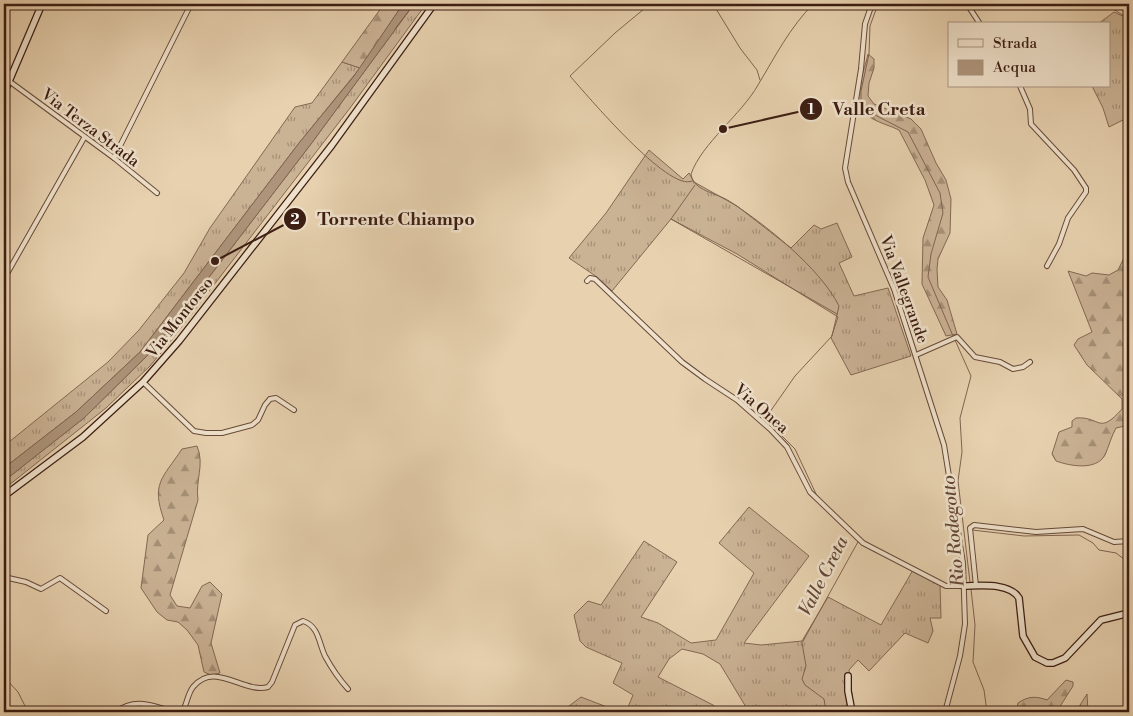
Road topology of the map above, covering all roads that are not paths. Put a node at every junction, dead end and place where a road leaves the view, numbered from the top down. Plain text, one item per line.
1 (42, 4) edge
2 (191, 4) edge
3 (434, 4) edge
4 (872, 4) edge
5 (966, 4) edge
6 (979, 22) edge
7 (4, 67) edge
8 (10, 79) junction
9 (1021, 88) edge
10 (4, 93) edge
11 (84, 138) junction
12 (114, 158) junction
13 (157, 193) dead end
14 (1047, 266) dead end
15 (4, 279) edge
16 (587, 281) dead end
17 (916, 355) junction
18 (1030, 362) dead end
19 (143, 382) junction
20 (294, 410) dead end
21 (4, 496) edge
22 (1129, 541) edge
23 (4, 577) edge
24 (970, 586) junction
25 (106, 611) dead end
26 (1129, 614) edge
27 (848, 676) dead end
28 (348, 689) dead end
29 (1129, 709) edge
30 (116, 712) edge
31 (174, 712) edge
32 (182, 712) edge
33 (852, 712) edge
34 (945, 712) edge
35 (1126, 712) edge

1 - 8 main road
2 - 12 street
3 - 19 main road, Via Montorso
4 - 17 street, Via Vallegrande
5 - 6 street
7 - 8 street, Via Terza Strada
8 - 10 main road
8 - 11 street, Via Terza Strada
9 - 14 street
11 - 12 street, Via Terza Strada
11 - 15 street
12 - 13 street, Via Terza Strada
16 - 24 street, Via Onea
17 - 18 street
17 - 24 street, Via Vallegrande
19 - 20 street
19 - 21 main road, Via Montorso
22 - 24 street
23 - 25 street
24 - 26 main road
24 - 34 street
27 - 33 main road
28 - 32 street
29 - 35 street
30 - 31 street

